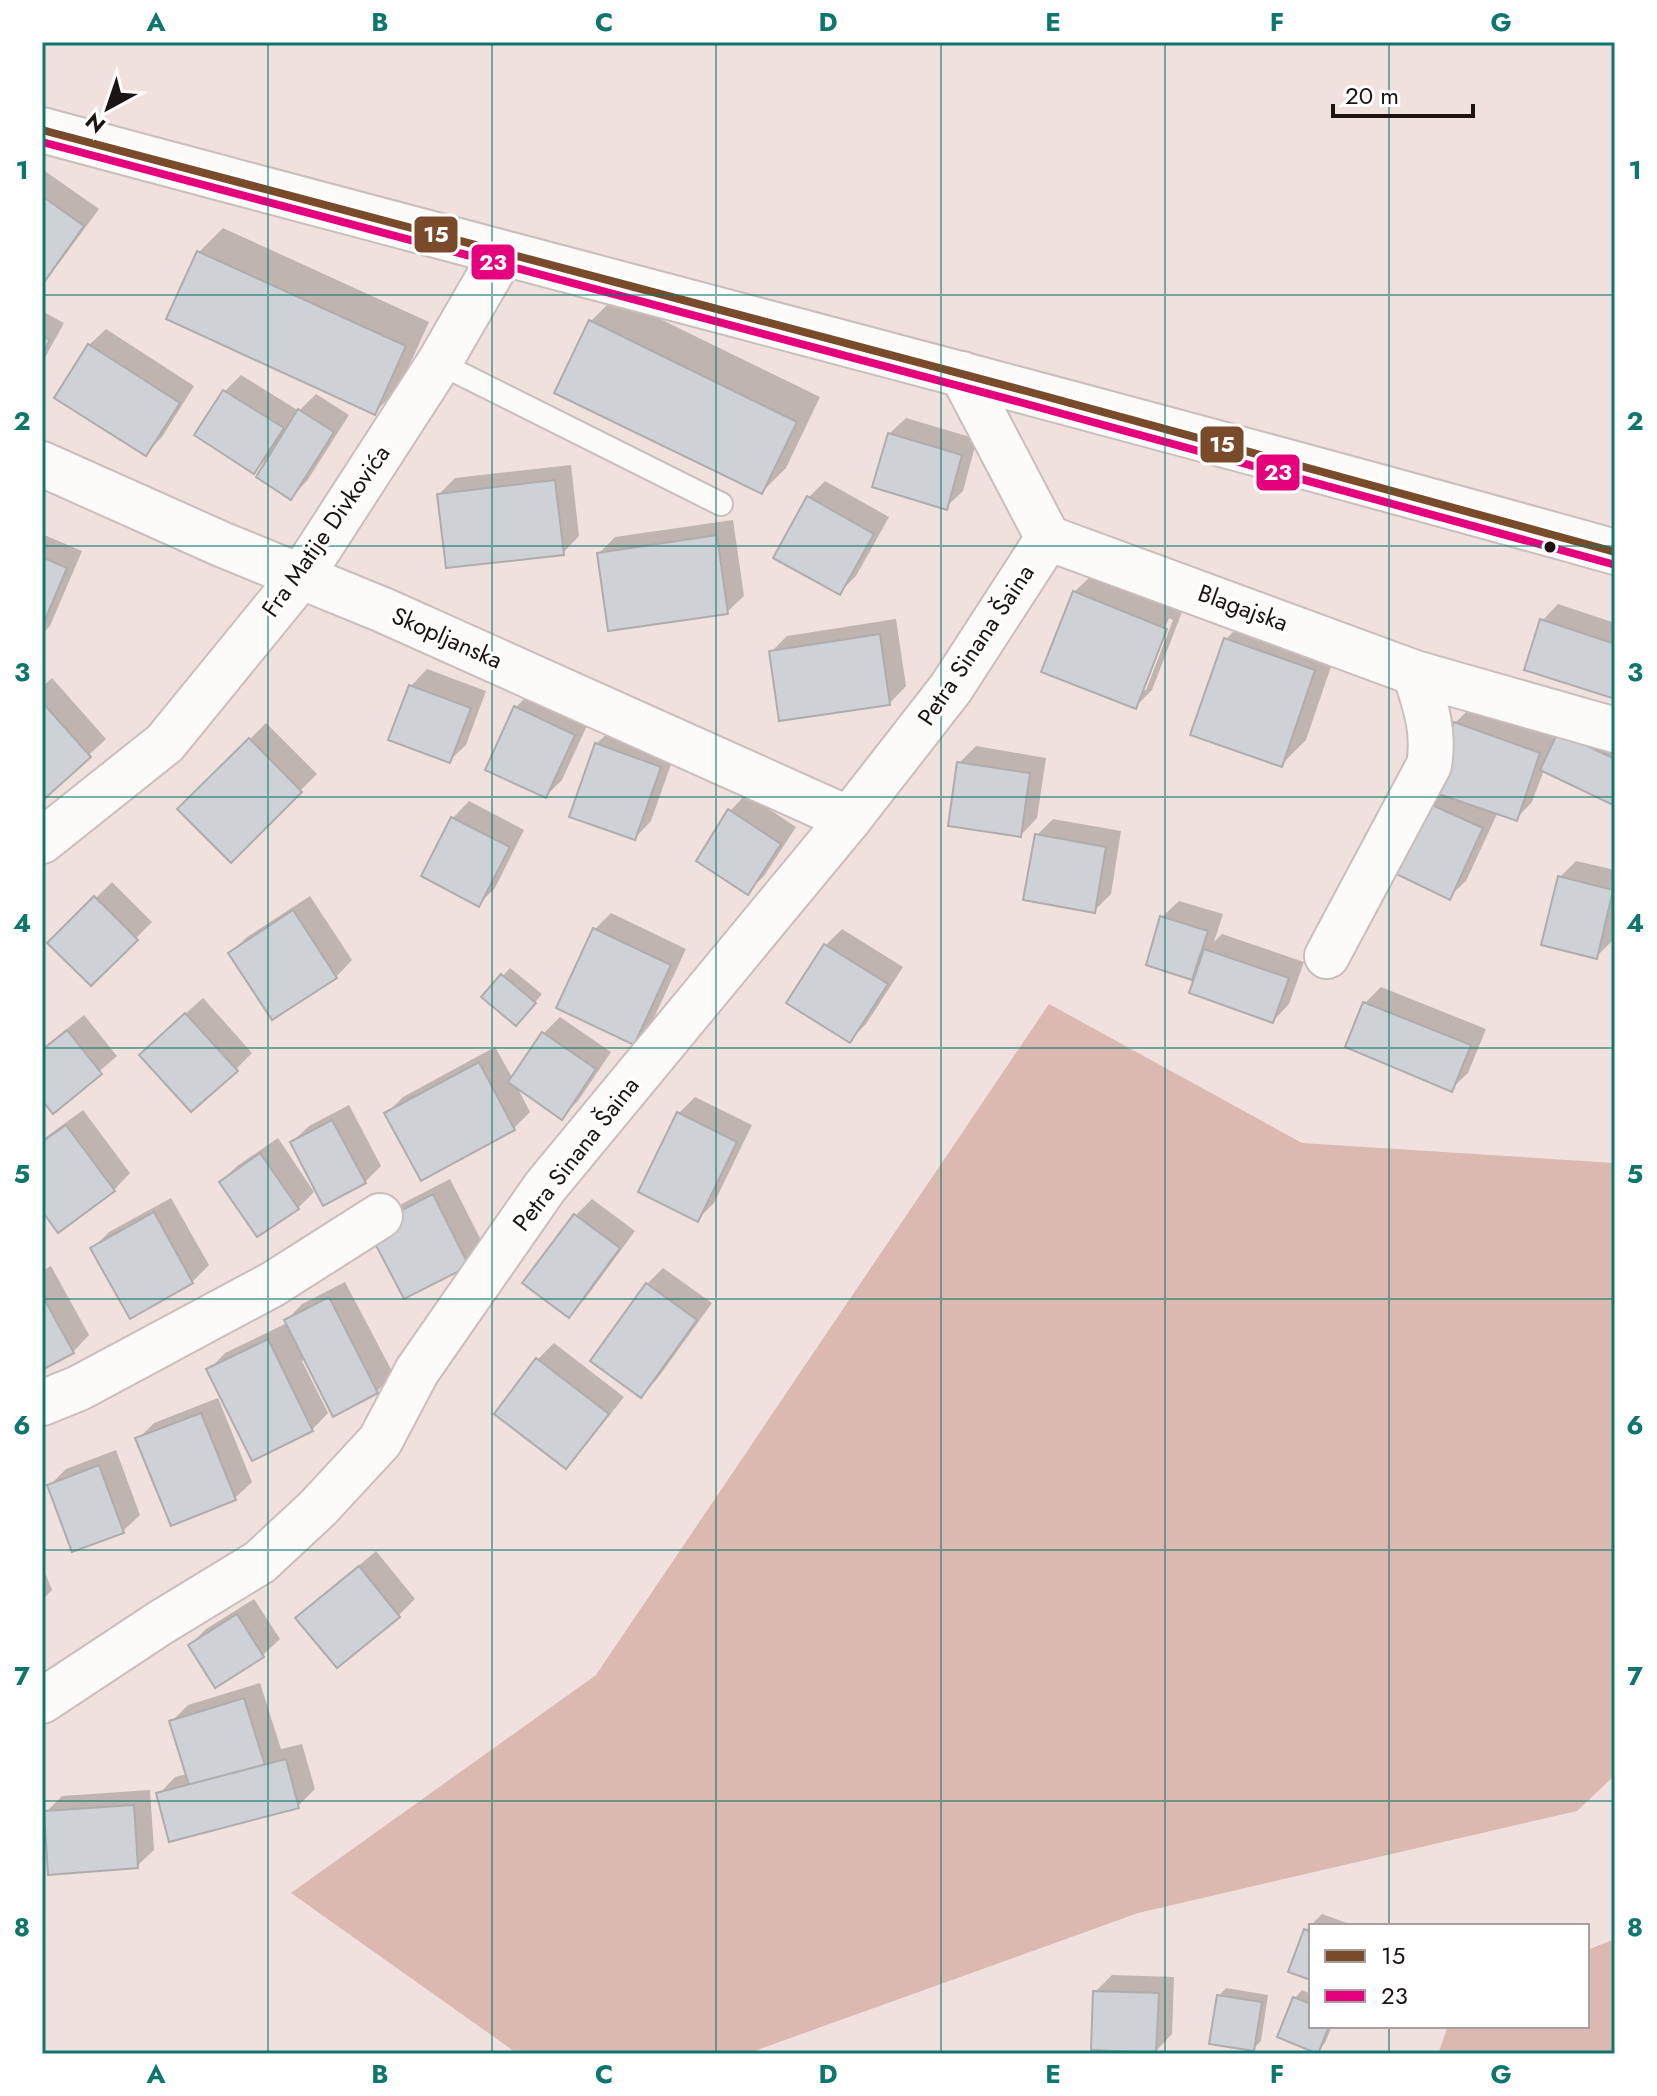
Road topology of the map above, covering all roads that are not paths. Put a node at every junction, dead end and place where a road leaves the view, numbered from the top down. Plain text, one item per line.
1 (42, 130) edge
2 (502, 254) junction
3 (439, 363) junction
4 (962, 374) junction
5 (42, 464) edge
6 (721, 504) dead end
7 (1048, 538) junction
8 (1615, 552) edge
9 (302, 575) junction
10 (1415, 673) junction
11 (1615, 730) edge
12 (849, 819) junction
13 (42, 841) edge
14 (1327, 956) dead end
15 (380, 1216) dead end
16 (42, 1403) edge
17 (42, 1701) edge

1 - 2 street
2 - 3 street, Fra Matije Divkovića
2 - 4 street
3 - 6 lane
3 - 9 street, Fra Matije Divkovića
4 - 7 street
4 - 8 street
5 - 9 street, Skopljanska
7 - 10 street, Blagajska
7 - 12 street, Petra Sinana Šaina
9 - 12 street, Skopljanska
9 - 13 street, Fra Matije Divkovića
10 - 11 street, Blagajska
10 - 14 street
12 - 17 street, Petra Sinana Šaina
15 - 16 street

